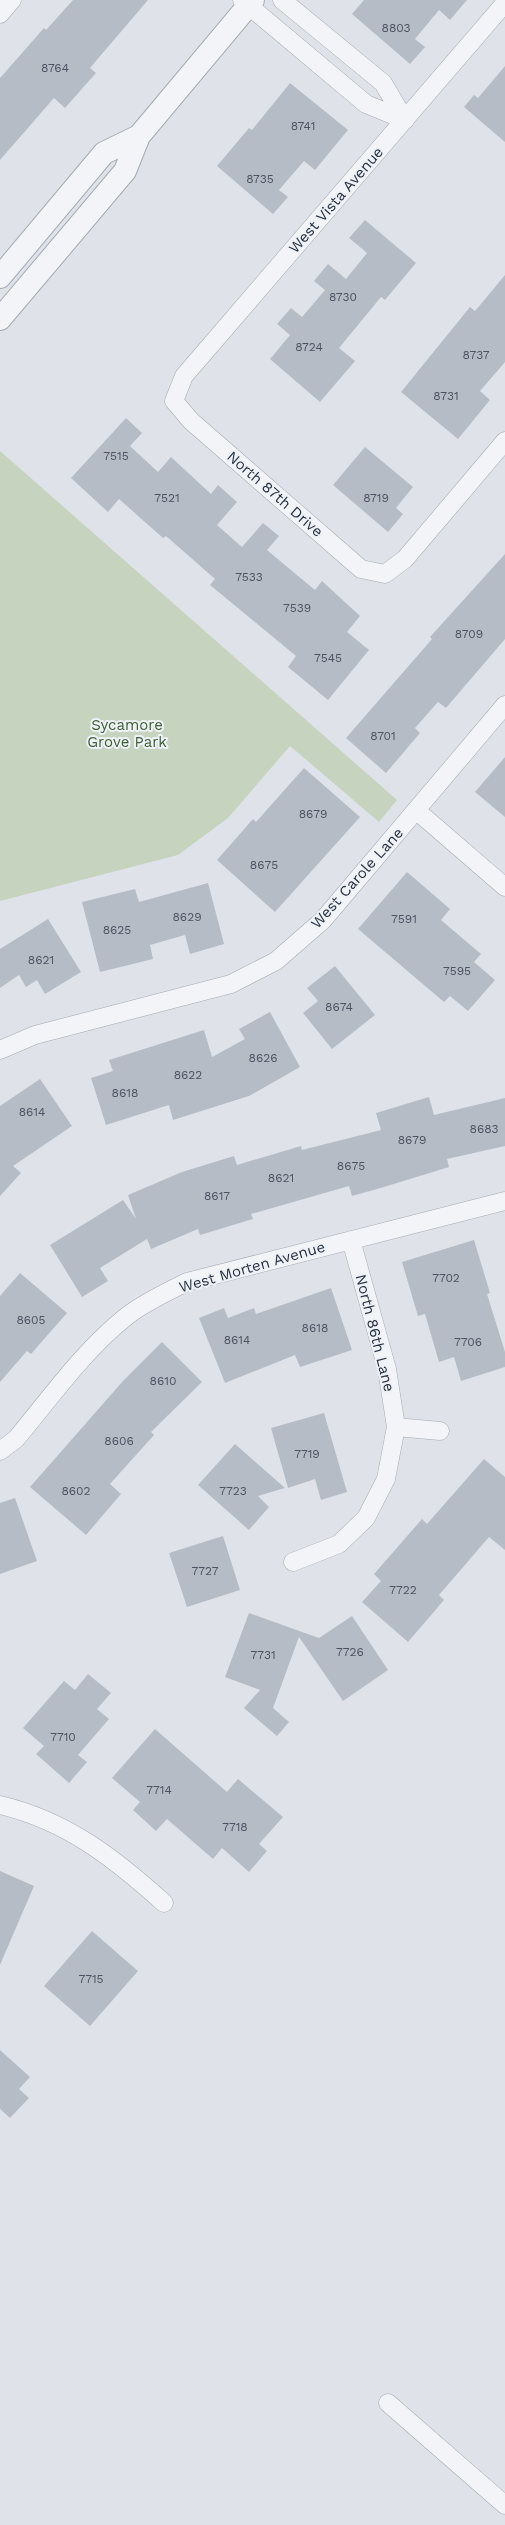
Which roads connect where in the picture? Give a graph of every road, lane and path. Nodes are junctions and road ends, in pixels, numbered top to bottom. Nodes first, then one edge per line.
1 (12, 0) edge
2 (282, 0) edge
3 (248, 2) edge
4 (505, 3) edge
5 (0, 14) edge
6 (405, 120) junction
7 (140, 136) junction
8 (0, 277) edge
9 (0, 319) edge
10 (174, 400) joint
11 (505, 441) edge
12 (505, 705) edge
13 (417, 812) junction
14 (505, 887) edge
15 (0, 1050) edge
16 (505, 1201) edge
17 (351, 1240) junction
18 (396, 1427) junction
19 (440, 1430) dead end
20 (0, 1451) edge
21 (292, 1562) dead end
22 (0, 1805) edge
23 (164, 1903) dead end
24 (388, 2403) dead end
25 (505, 2505) edge

1 - 5 street
2 - 6 street
3 - 6 street
3 - 7 street
4 - 6 street, West Vista Avenue
6 - 10 street, West Vista Avenue
7 - 8 street
7 - 9 street
10 - 11 street, North 87th Drive
12 - 13 street, West Carole Lane
13 - 14 street
13 - 15 street, West Carole Lane
16 - 17 street, West Morten Avenue
17 - 18 street, North 86th Lane
17 - 20 street, West Morten Avenue
18 - 19 street
18 - 21 street, North 86th Lane
22 - 23 street
24 - 25 street

